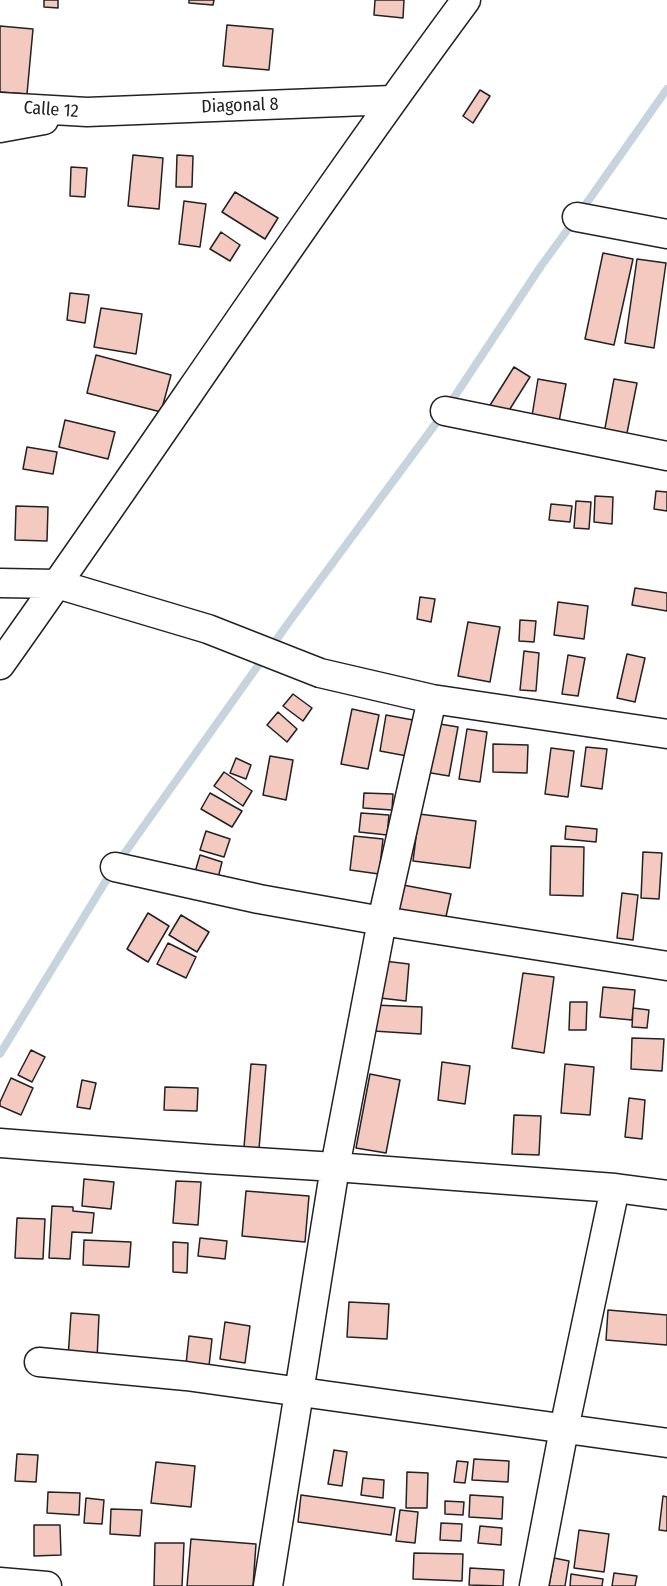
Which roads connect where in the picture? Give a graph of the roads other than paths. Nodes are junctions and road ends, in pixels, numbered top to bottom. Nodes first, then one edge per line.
1 (466, 0) edge
2 (392, 100) junction
3 (0, 107) edge
4 (87, 112) junction
5 (0, 128) edge
6 (577, 217) dead end
7 (667, 234) edge
8 (445, 411) dead end
9 (667, 456) edge
10 (0, 583) edge
11 (57, 584) junction
12 (0, 665) edge
13 (432, 699) junction
14 (667, 734) edge
15 (115, 867) dead end
16 (382, 921) junction
17 (667, 966) edge
18 (0, 1143) edge
19 (335, 1167) junction
20 (615, 1188) junction
21 (667, 1195) edge
22 (39, 1362) dead end
23 (299, 1392) junction
24 (564, 1429) junction
25 (667, 1443) edge
26 (0, 1582) edge
27 (47, 1586) edge
28 (268, 1586) edge
29 (534, 1586) edge

1 - 2 street
2 - 4 street, Diagonal 8
2 - 11 street
3 - 4 street, Calle 12
4 - 5 street, Calle 12
6 - 7 street
8 - 9 street
10 - 11 street
11 - 12 street
11 - 13 street
13 - 14 street
13 - 16 street
15 - 16 street
16 - 17 street
16 - 19 street
18 - 19 street
19 - 20 street
19 - 23 street
20 - 21 street
20 - 24 street
22 - 23 street
23 - 24 street
23 - 28 street
24 - 25 street
24 - 29 street
26 - 27 street

